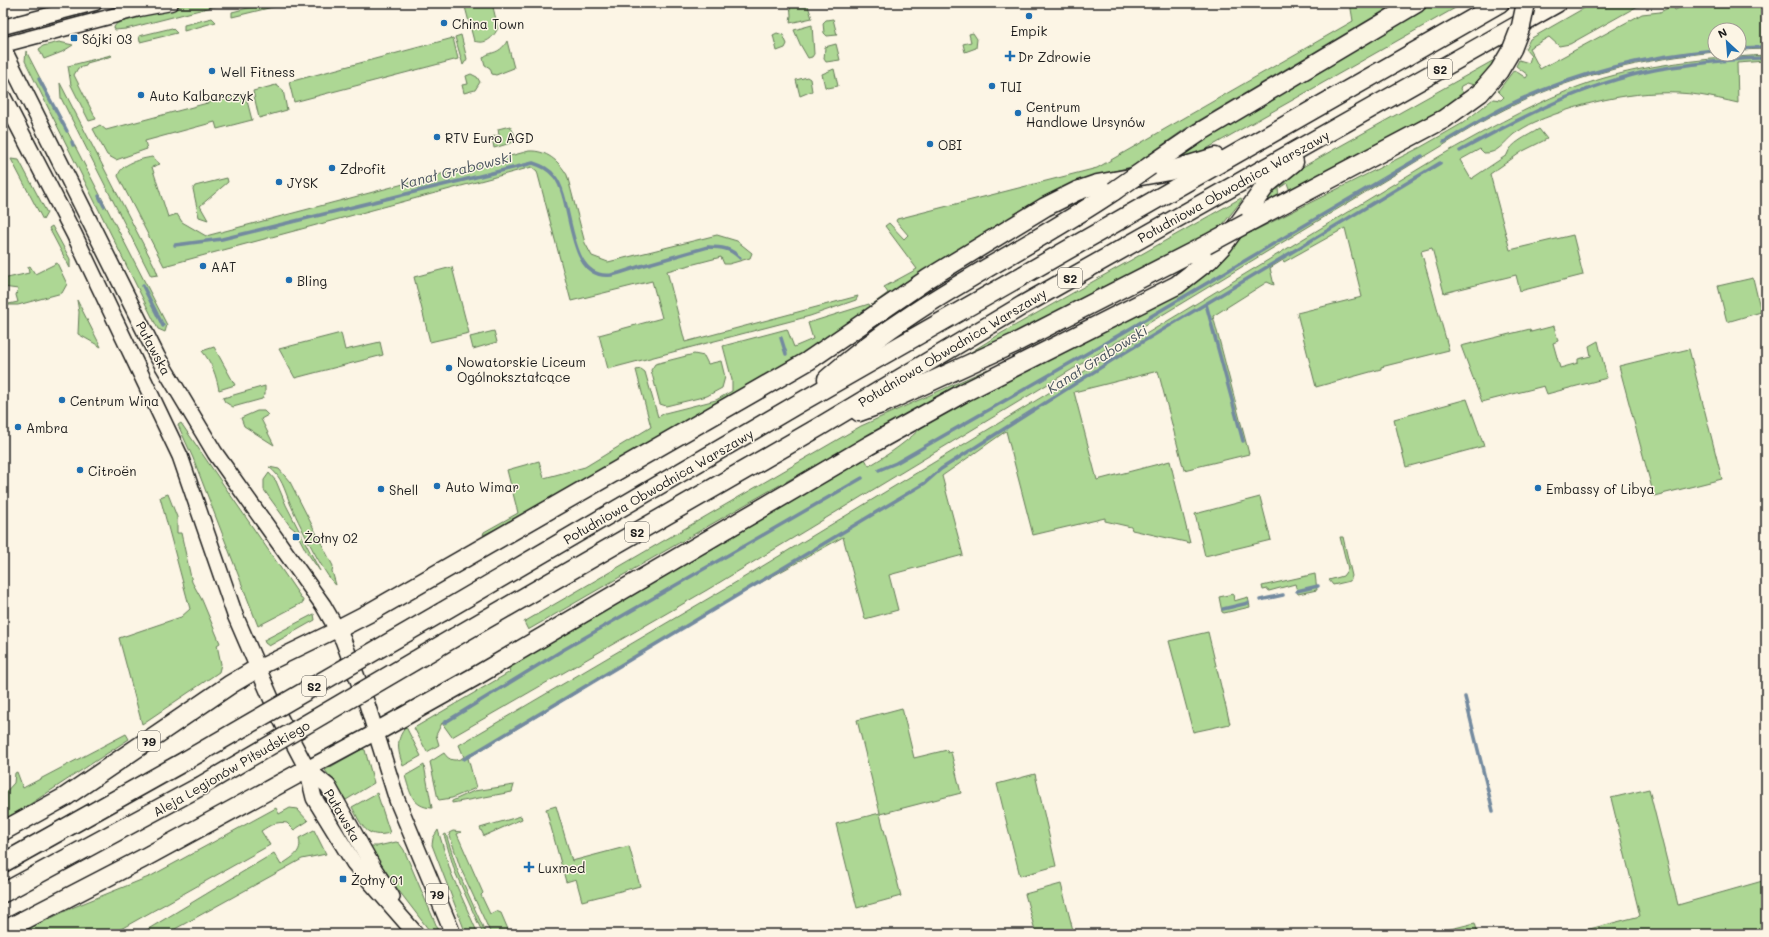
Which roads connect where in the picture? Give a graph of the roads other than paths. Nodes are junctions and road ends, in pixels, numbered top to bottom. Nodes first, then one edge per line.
1 (94, 3) edge
2 (171, 3) edge
3 (1417, 3) edge
4 (1500, 3) edge
5 (1526, 3) edge
6 (1557, 3) edge
7 (3, 27) edge
8 (3, 45) edge
9 (3, 48) edge
10 (3, 97) edge
11 (1324, 136) junction
12 (1251, 144) junction
13 (801, 402) junction
14 (819, 427) junction
15 (338, 629) junction
16 (455, 637) joint
17 (258, 668) junction
18 (376, 732) junction
19 (307, 769) junction
20 (3, 831) edge
21 (3, 863) edge
22 (3, 893) edge
23 (3, 931) edge
24 (416, 934) edge
25 (453, 934) edge

1 - 7 main road
2 - 8 main road
3 - 13 highway, bridge
4 - 12 highway, Południowa Obwodnica Warszawy / S2
5 - 14 highway, bridge
6 - 11 highway, Południowa Obwodnica Warszawy / S2
9 - 15 main road, Puławska
10 - 17 main road, Puławska
11 - 14 highway, Południowa Obwodnica Warszawy / S2
11 - 18 highway
12 - 13 highway, Południowa Obwodnica Warszawy / S2
12 - 15 highway
13 - 21 highway, Południowa Obwodnica Warszawy / S2, bridge
14 - 16 highway, Południowa Obwodnica Warszawy / S2
15 - 17 main road, 79
15 - 18 main road, 79
16 - 22 highway, Aleja Legionów Piłsudskiego / S2, bridge
17 - 19 main road, Puławska
17 - 20 highway, 79
18 - 19 main road
18 - 25 main road, 79
19 - 23 highway
19 - 24 main road, Puławska

